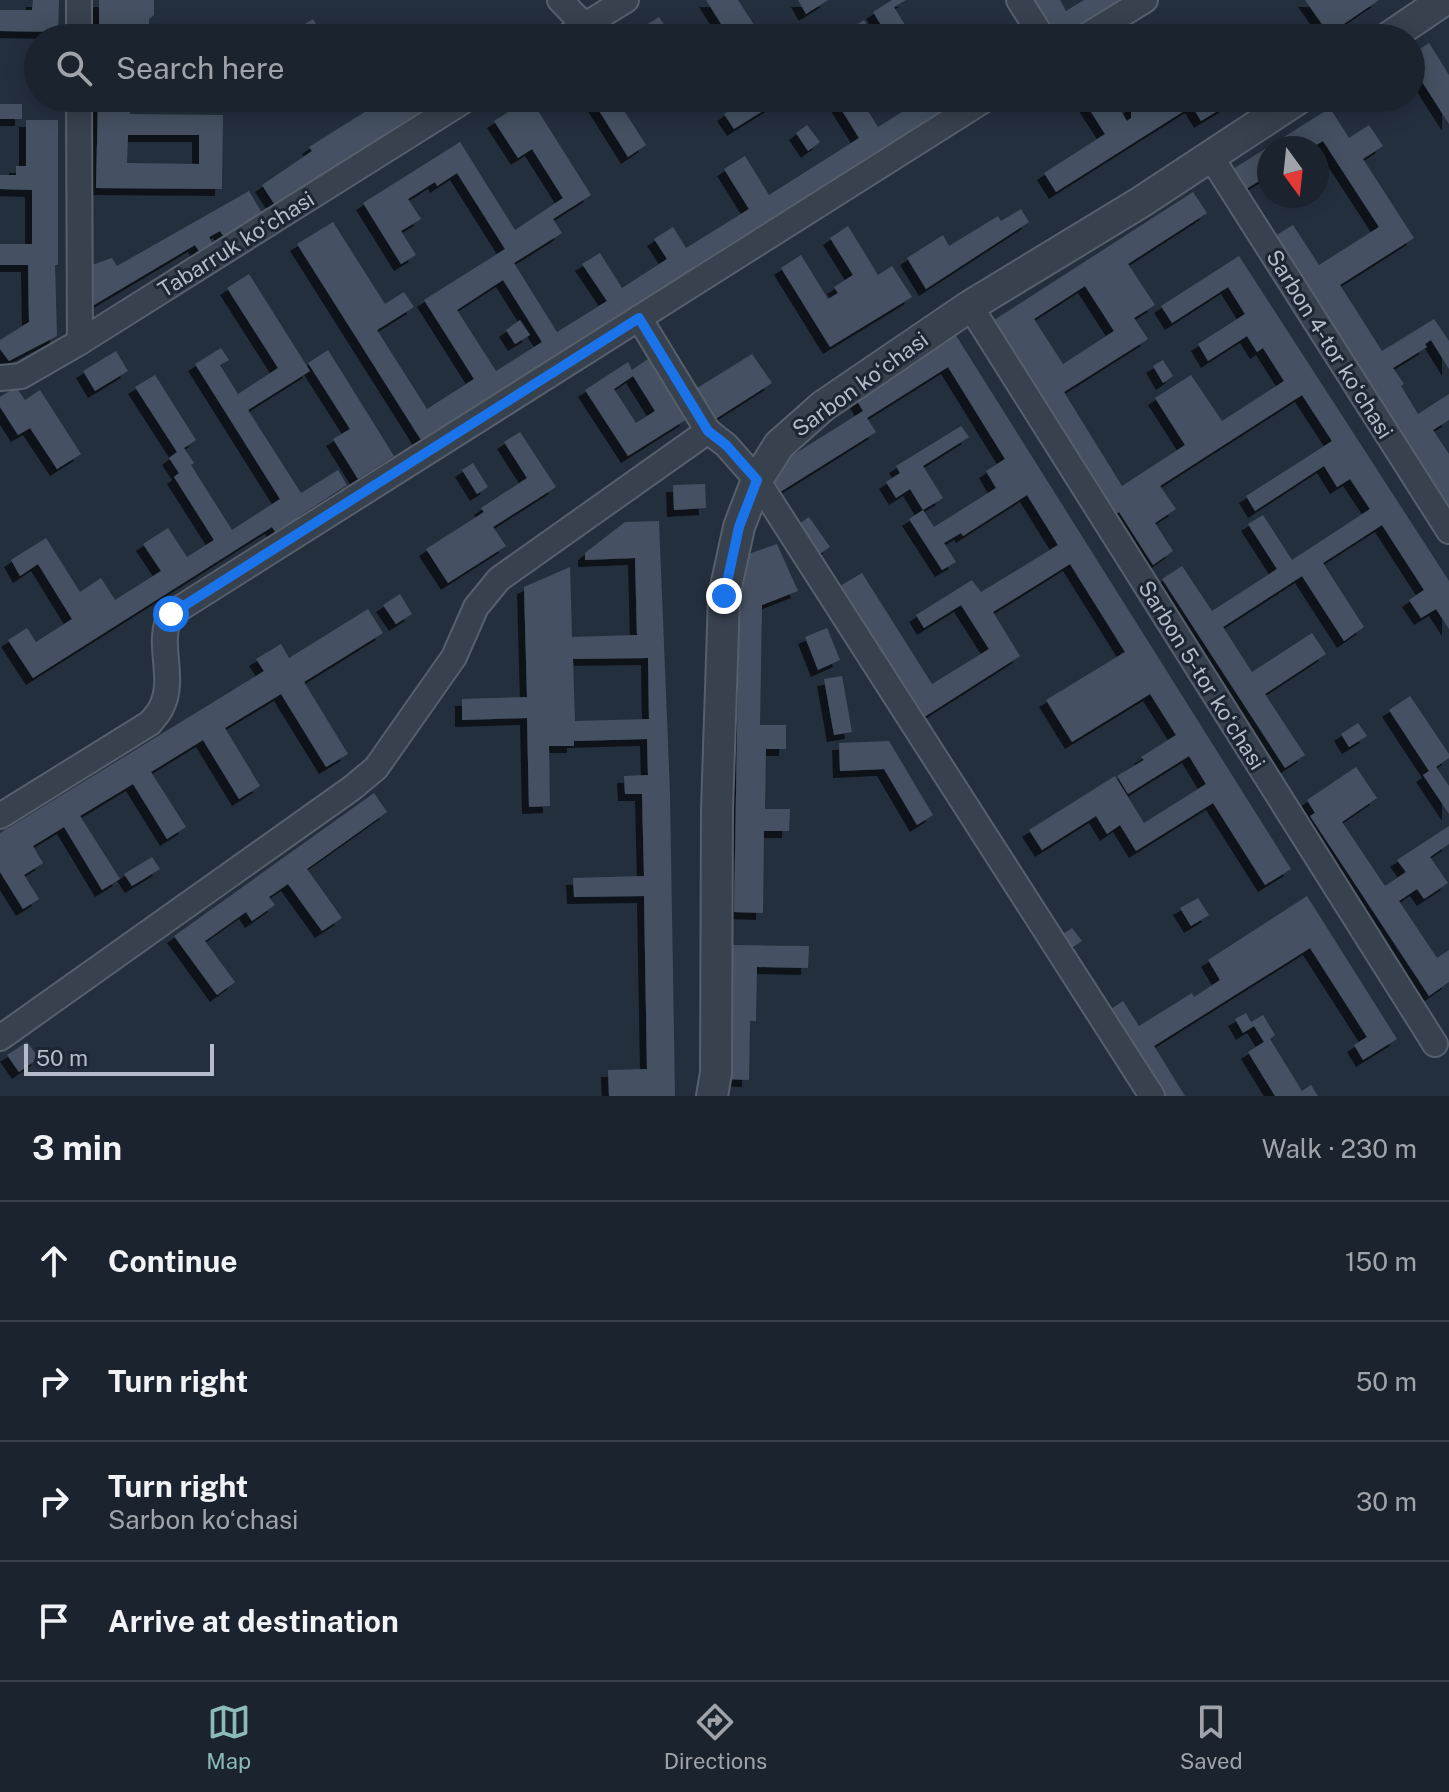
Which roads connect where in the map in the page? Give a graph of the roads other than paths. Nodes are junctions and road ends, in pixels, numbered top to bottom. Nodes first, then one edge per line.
1 (79, 0) edge
2 (560, 0) edge
3 (626, 0) edge
4 (1019, 0) edge
5 (1145, 0) edge
6 (1443, 9) edge
7 (79, 24) edge
8 (570, 24) edge
9 (587, 24) edge
10 (1034, 24) edge
11 (1106, 24) edge
12 (1415, 24) edge
13 (79, 112) edge
14 (446, 112) edge
15 (965, 112) edge
16 (1278, 112) edge
17 (1211, 157) junction
18 (970, 306) junction
19 (639, 318) junction
20 (80, 342) junction
21 (0, 378) edge
22 (708, 431) junction
23 (757, 480) junction
24 (1449, 531) edge
25 (0, 816) edge
26 (0, 1038) edge
27 (1435, 1044) dead end
28 (712, 1096) edge
29 (1152, 1096) edge

1 - 7 street
2 - 8 street
3 - 9 street
4 - 10 street
5 - 11 street
6 - 12 street
13 - 20 street
14 - 20 street, Tabarruk koʻchasi
15 - 19 street
16 - 17 street, Sarbon koʻchasi
17 - 18 street, Sarbon koʻchasi
17 - 24 street, Sarbon 4-tor koʻchasi
18 - 23 street, Sarbon koʻchasi
18 - 27 street, Sarbon 5-tor koʻchasi
19 - 22 street
19 - 25 street
20 - 21 street, Tabarruk koʻchasi
22 - 23 street
22 - 26 street
23 - 28 street, Sarbon koʻchasi
23 - 29 street

